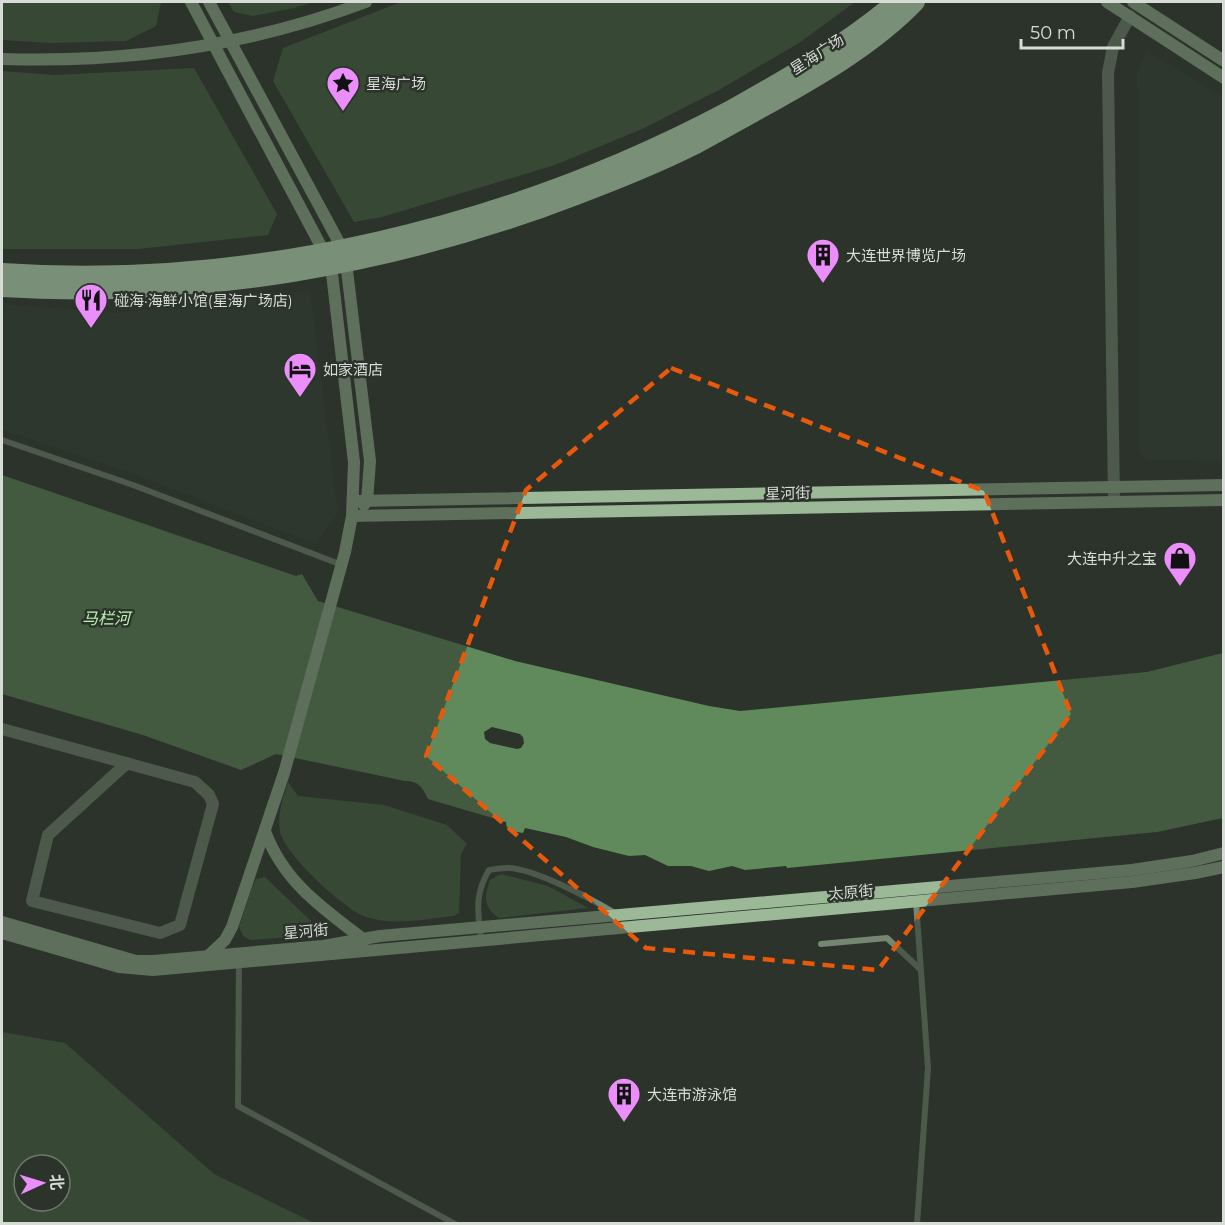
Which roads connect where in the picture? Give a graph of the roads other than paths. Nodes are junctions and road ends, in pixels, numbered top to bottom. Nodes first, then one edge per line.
1 (191, 2) edge
2 (209, 2) edge
3 (366, 2) edge
4 (895, 2) edge
5 (916, 2) edge
6 (1107, 2) edge
7 (1133, 2) edge
8 (1130, 16) junction
9 (230, 41) junction
10 (214, 44) junction
11 (2, 59) edge
12 (1224, 61) edge
13 (1224, 78) edge
14 (336, 256) junction
15 (2, 273) edge
16 (2, 288) edge
17 (2, 440) edge
18 (1224, 485) edge
19 (1114, 487) junction
20 (1224, 500) edge
21 (354, 501) junction
22 (367, 501) junction
23 (1114, 502) junction
24 (352, 516) junction
25 (342, 565) junction
26 (2, 729) edge
27 (127, 763) junction
28 (265, 831) junction
29 (1224, 853) edge
30 (1224, 867) edge
31 (915, 895) junction
32 (618, 915) junction
33 (2, 922) edge
34 (479, 927) junction
35 (2, 933) edge
36 (480, 940) junction
37 (363, 944) junction
38 (821, 944) dead end
39 (208, 956) junction
40 (239, 957) junction
41 (921, 969) junction
42 (455, 1224) edge
43 (917, 1224) edge

1 - 10 street
2 - 9 street
3 - 9 street
4 - 14 highway, 星海广场
5 - 14 highway, 星海广场
6 - 8 street
7 - 12 street
8 - 13 street
8 - 19 street
9 - 10 street
9 - 14 street
10 - 11 street
10 - 14 street
14 - 15 highway, 星海广场
14 - 16 highway, 星海广场
14 - 21 street
14 - 22 street
17 - 25 lane
18 - 19 street, 星河街
19 - 22 street, 星河街
19 - 23 street
20 - 23 street, 星河街
21 - 22 street, 星河街
21 - 24 street
22 - 24 street
23 - 24 street, 星河街
24 - 25 street
25 - 28 street
26 - 27 street
27 - 27 street
28 - 37 street
28 - 39 street
29 - 31 street, 太原街
30 - 31 street, 太原街
31 - 32 street, 太原街
31 - 36 street, 太原街
31 - 41 lane
32 - 34 street, 星河街
32 - 34 lane
33 - 39 street, 星河街
34 - 36 lane
34 - 37 street, 星河街
35 - 40 street, 星河街
36 - 37 street, 星河街
37 - 40 street, 星河街
38 - 41 lane
39 - 40 street, 星河街
40 - 42 lane
41 - 43 lane

